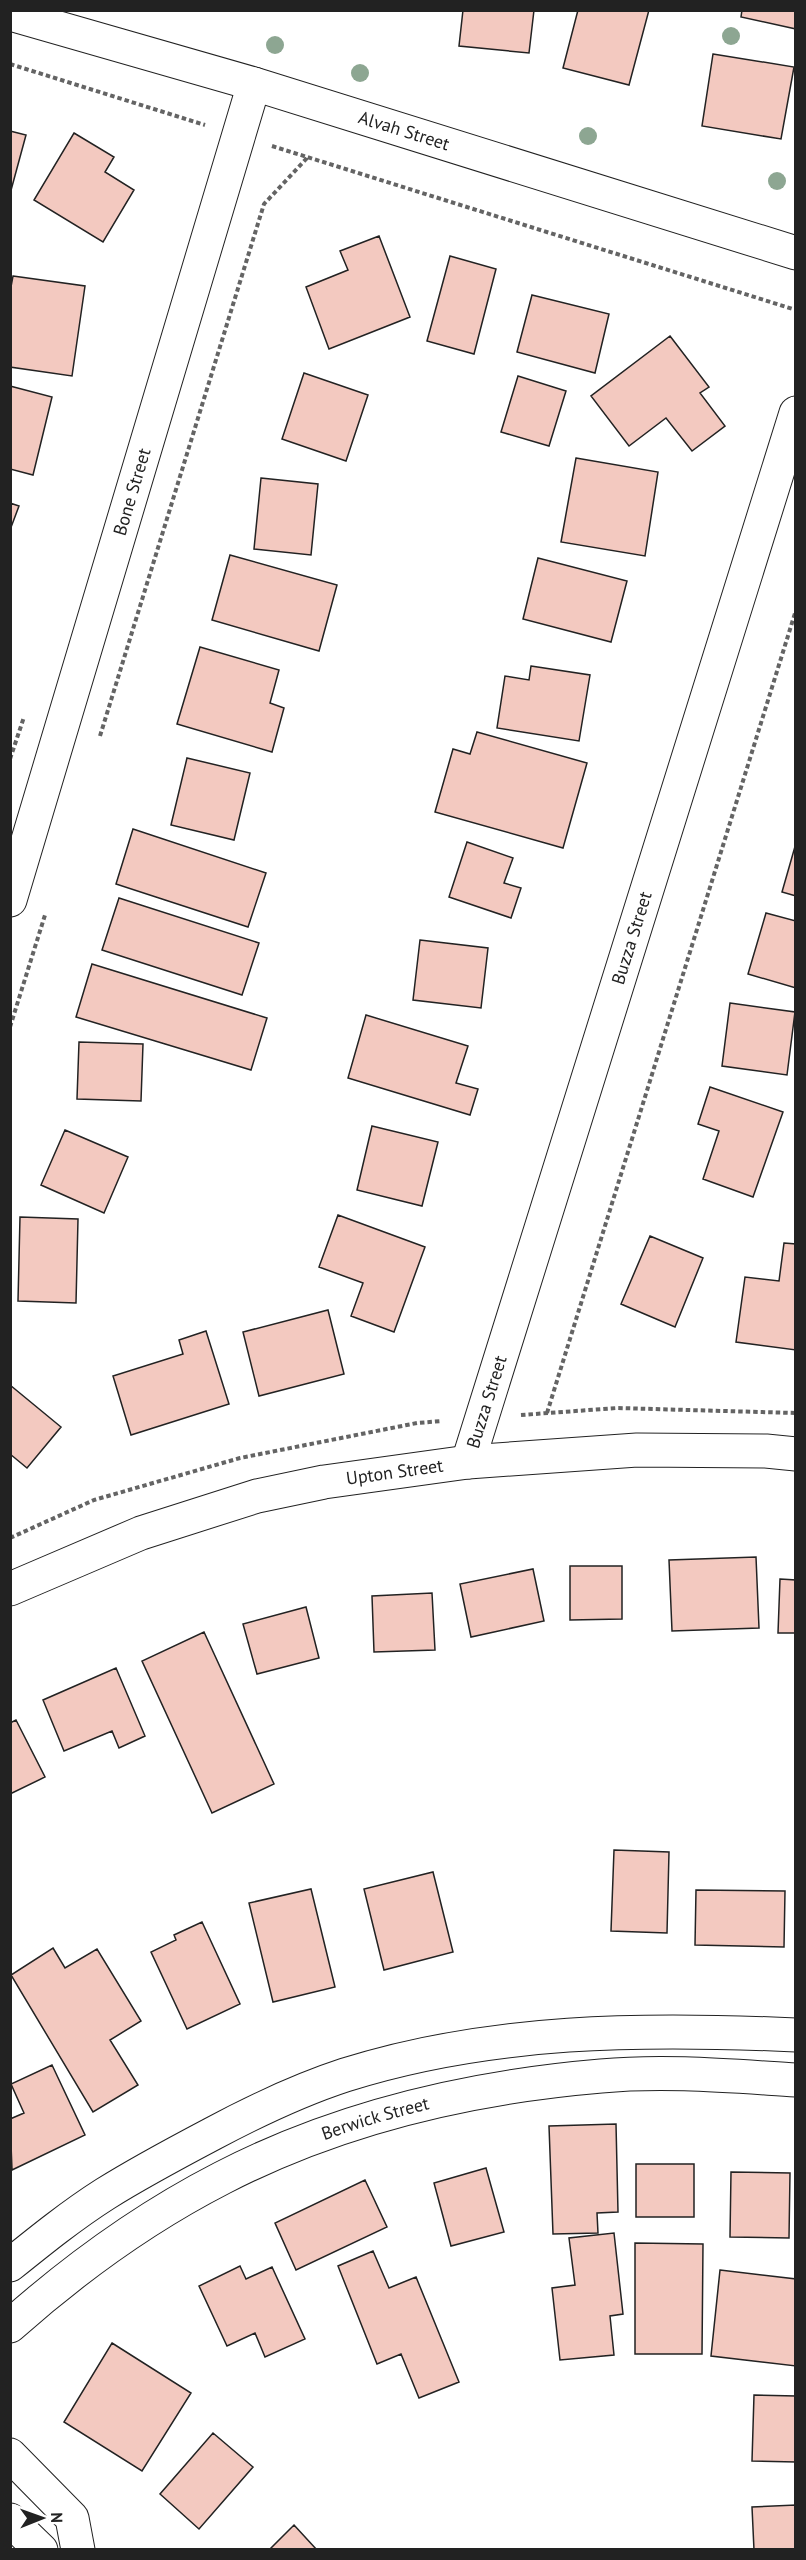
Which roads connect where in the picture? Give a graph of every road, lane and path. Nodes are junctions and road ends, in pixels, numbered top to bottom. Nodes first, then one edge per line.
1 (10, 14) edge
2 (10, 64) edge
3 (254, 84) junction
4 (239, 136) junction
5 (308, 158) junction
6 (795, 252) edge
7 (795, 310) edge
8 (795, 412) edge
9 (795, 610) edge
10 (99, 741) dead end
11 (10, 900) edge
12 (46, 913) dead end
13 (10, 1027) edge
14 (547, 1413) dead end
15 (795, 1454) edge
16 (468, 1462) junction
17 (10, 1589) edge
18 (795, 2035) edge
19 (795, 2080) edge
20 (10, 2265) edge
21 (10, 2326) edge
22 (10, 2455) edge
23 (10, 2520) edge
24 (41, 2550) edge
25 (78, 2550) edge

1 - 3 street, Alvah Street
2 - 4 path
3 - 4 street, Bone Street
3 - 6 street, Alvah Street
4 - 5 path
4 - 11 street, Bone Street
5 - 7 path
5 - 10 path
8 - 16 street, Buzza Street
9 - 14 path
12 - 13 path
15 - 16 street, Upton Street
16 - 17 street, Upton Street
18 - 20 street
19 - 21 street, Berwick Street
22 - 25 street
23 - 24 street

